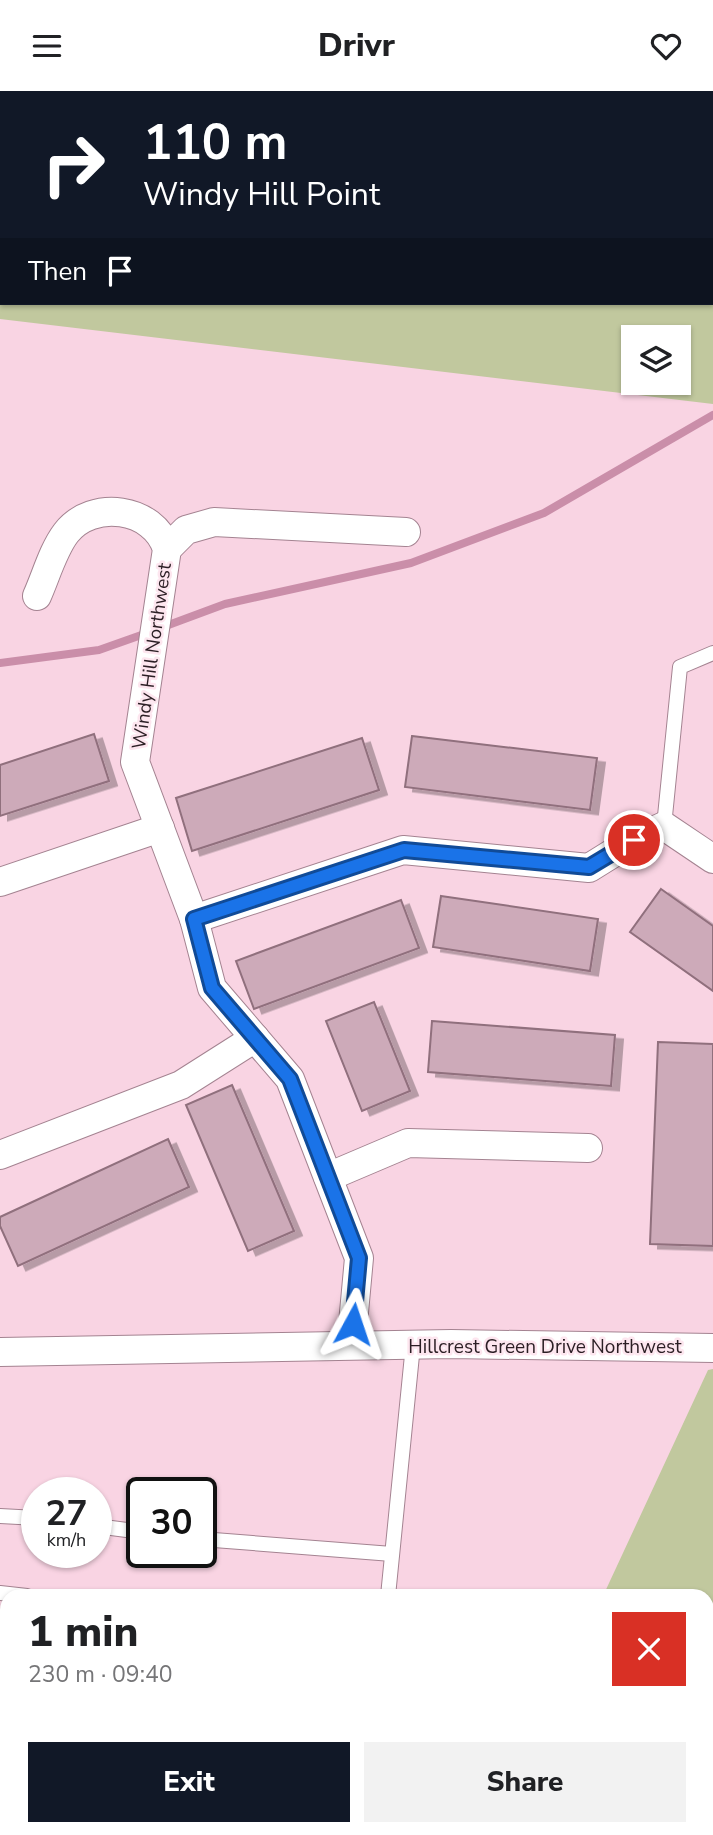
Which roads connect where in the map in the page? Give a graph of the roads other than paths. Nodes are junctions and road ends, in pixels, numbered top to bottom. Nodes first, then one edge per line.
1 (406, 532) dead end
2 (167, 549) junction
3 (37, 596) dead end
4 (713, 653) edge
5 (664, 826) junction
6 (160, 828) junction
7 (713, 859) edge
8 (0, 882) edge
9 (194, 919) junction
10 (255, 1038) junction
11 (588, 1148) dead end
12 (0, 1155) edge
13 (328, 1177) junction
14 (351, 1345) junction
15 (413, 1345) junction
16 (713, 1348) edge
17 (0, 1352) edge
18 (0, 1516) edge
19 (21, 1517) edge
20 (217, 1540) edge
21 (392, 1554) junction
22 (389, 1589) edge

1 - 2 street
2 - 3 street
2 - 6 street, Windy Hill Northwest
4 - 5 lane
5 - 7 street
5 - 9 street
6 - 8 street
6 - 9 street, Windy Hill Northwest
9 - 10 street, Windy Hill Northwest
10 - 12 street
10 - 13 street, Windy Hill Northwest
11 - 13 street
13 - 14 street, Windy Hill Northwest
14 - 15 street, Hillcrest Green Drive Northwest
14 - 17 street, Hillcrest Green Drive Northwest
15 - 16 street, Hillcrest Green Drive Northwest
15 - 21 lane
18 - 19 lane
20 - 21 lane
21 - 22 lane

